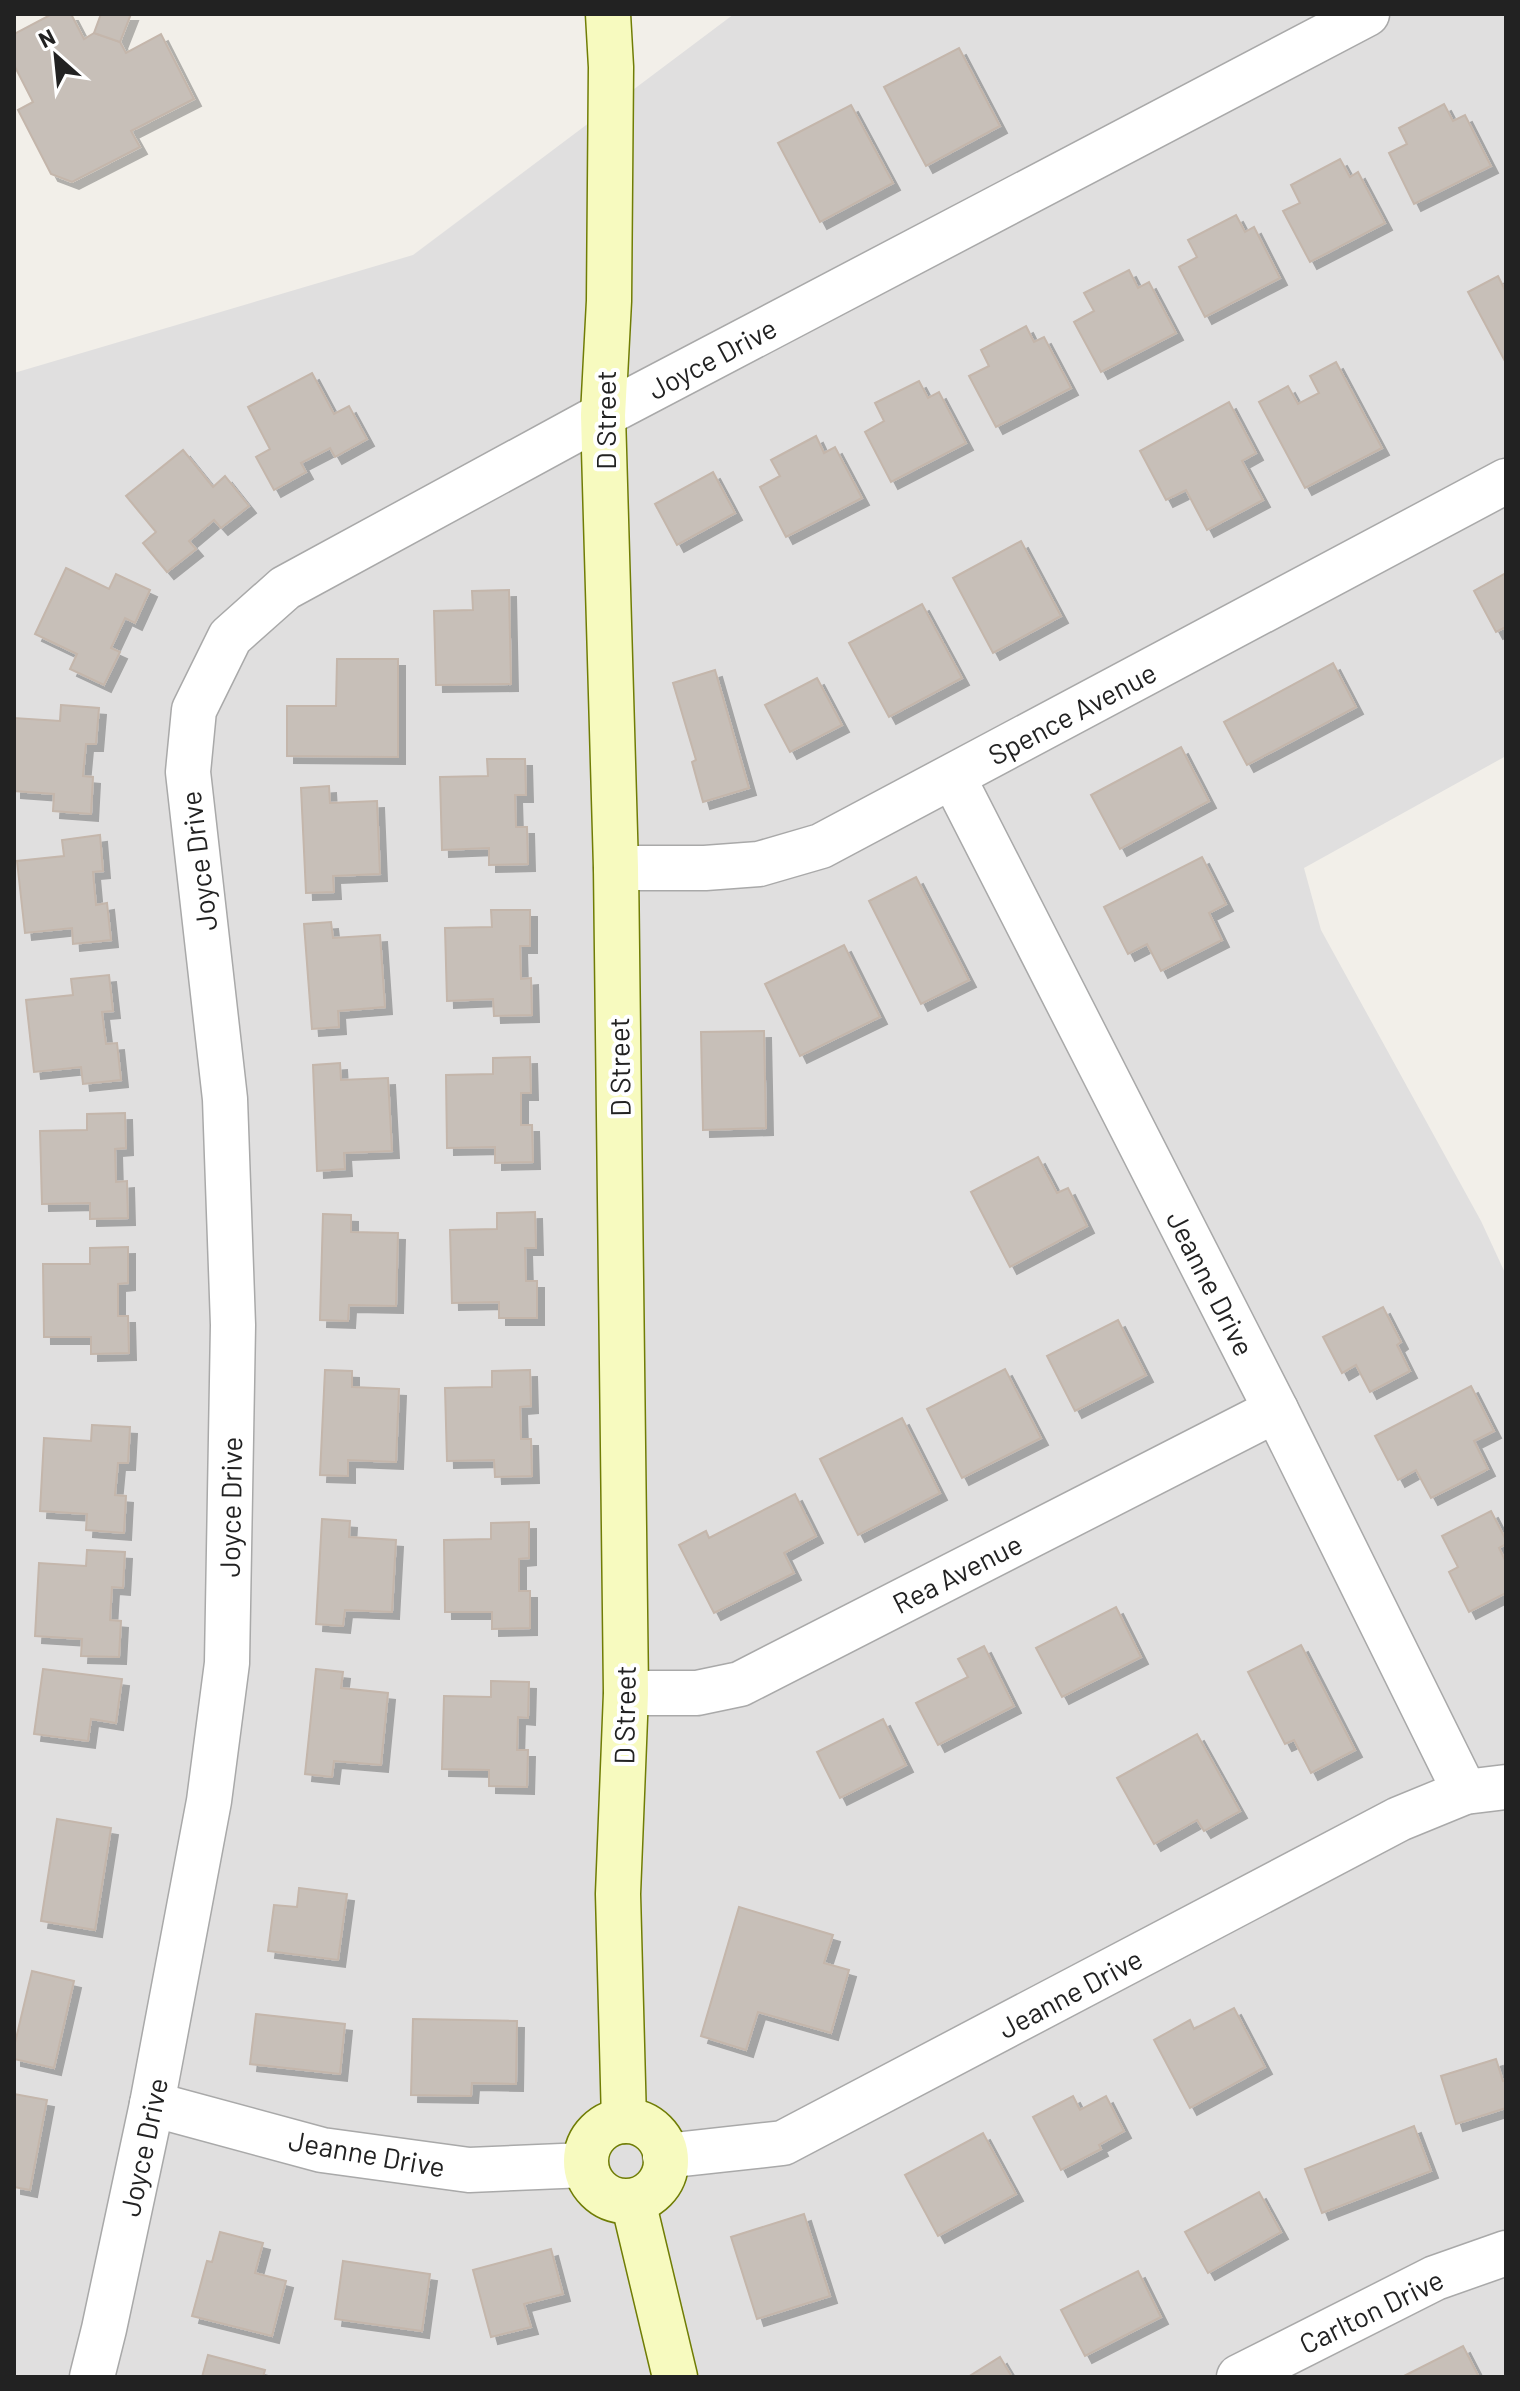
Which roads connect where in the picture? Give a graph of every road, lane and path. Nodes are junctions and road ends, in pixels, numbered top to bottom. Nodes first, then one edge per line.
1 (608, 14) edge
2 (1367, 14) edge
3 (603, 415) junction
4 (1506, 481) edge
5 (953, 777) junction
6 (616, 868) junction
7 (1276, 1410) junction
8 (626, 1693) junction
9 (1485, 1790) edge
10 (152, 2104) junction
11 (624, 2121) junction
12 (665, 2156) junction
13 (586, 2165) junction
14 (633, 2201) junction
15 (1506, 2253) edge
16 (92, 2377) edge
17 (675, 2377) edge
18 (1239, 2377) edge

1 - 3 street, D Street
2 - 3 street, Joyce Drive
3 - 6 street, D Street
3 - 10 street, Joyce Drive
4 - 5 street, Spence Avenue
5 - 6 street, Spence Avenue
5 - 7 street, Jeanne Drive
6 - 8 street, D Street
7 - 8 street, Rea Avenue
7 - 9 street, Jeanne Drive
8 - 11 street, D Street
9 - 12 street, Jeanne Drive
10 - 13 street, Jeanne Drive
10 - 16 street, Joyce Drive
11 - 12 street
11 - 13 street
12 - 14 street
13 - 14 street
14 - 17 street
15 - 18 street, Carlton Drive

